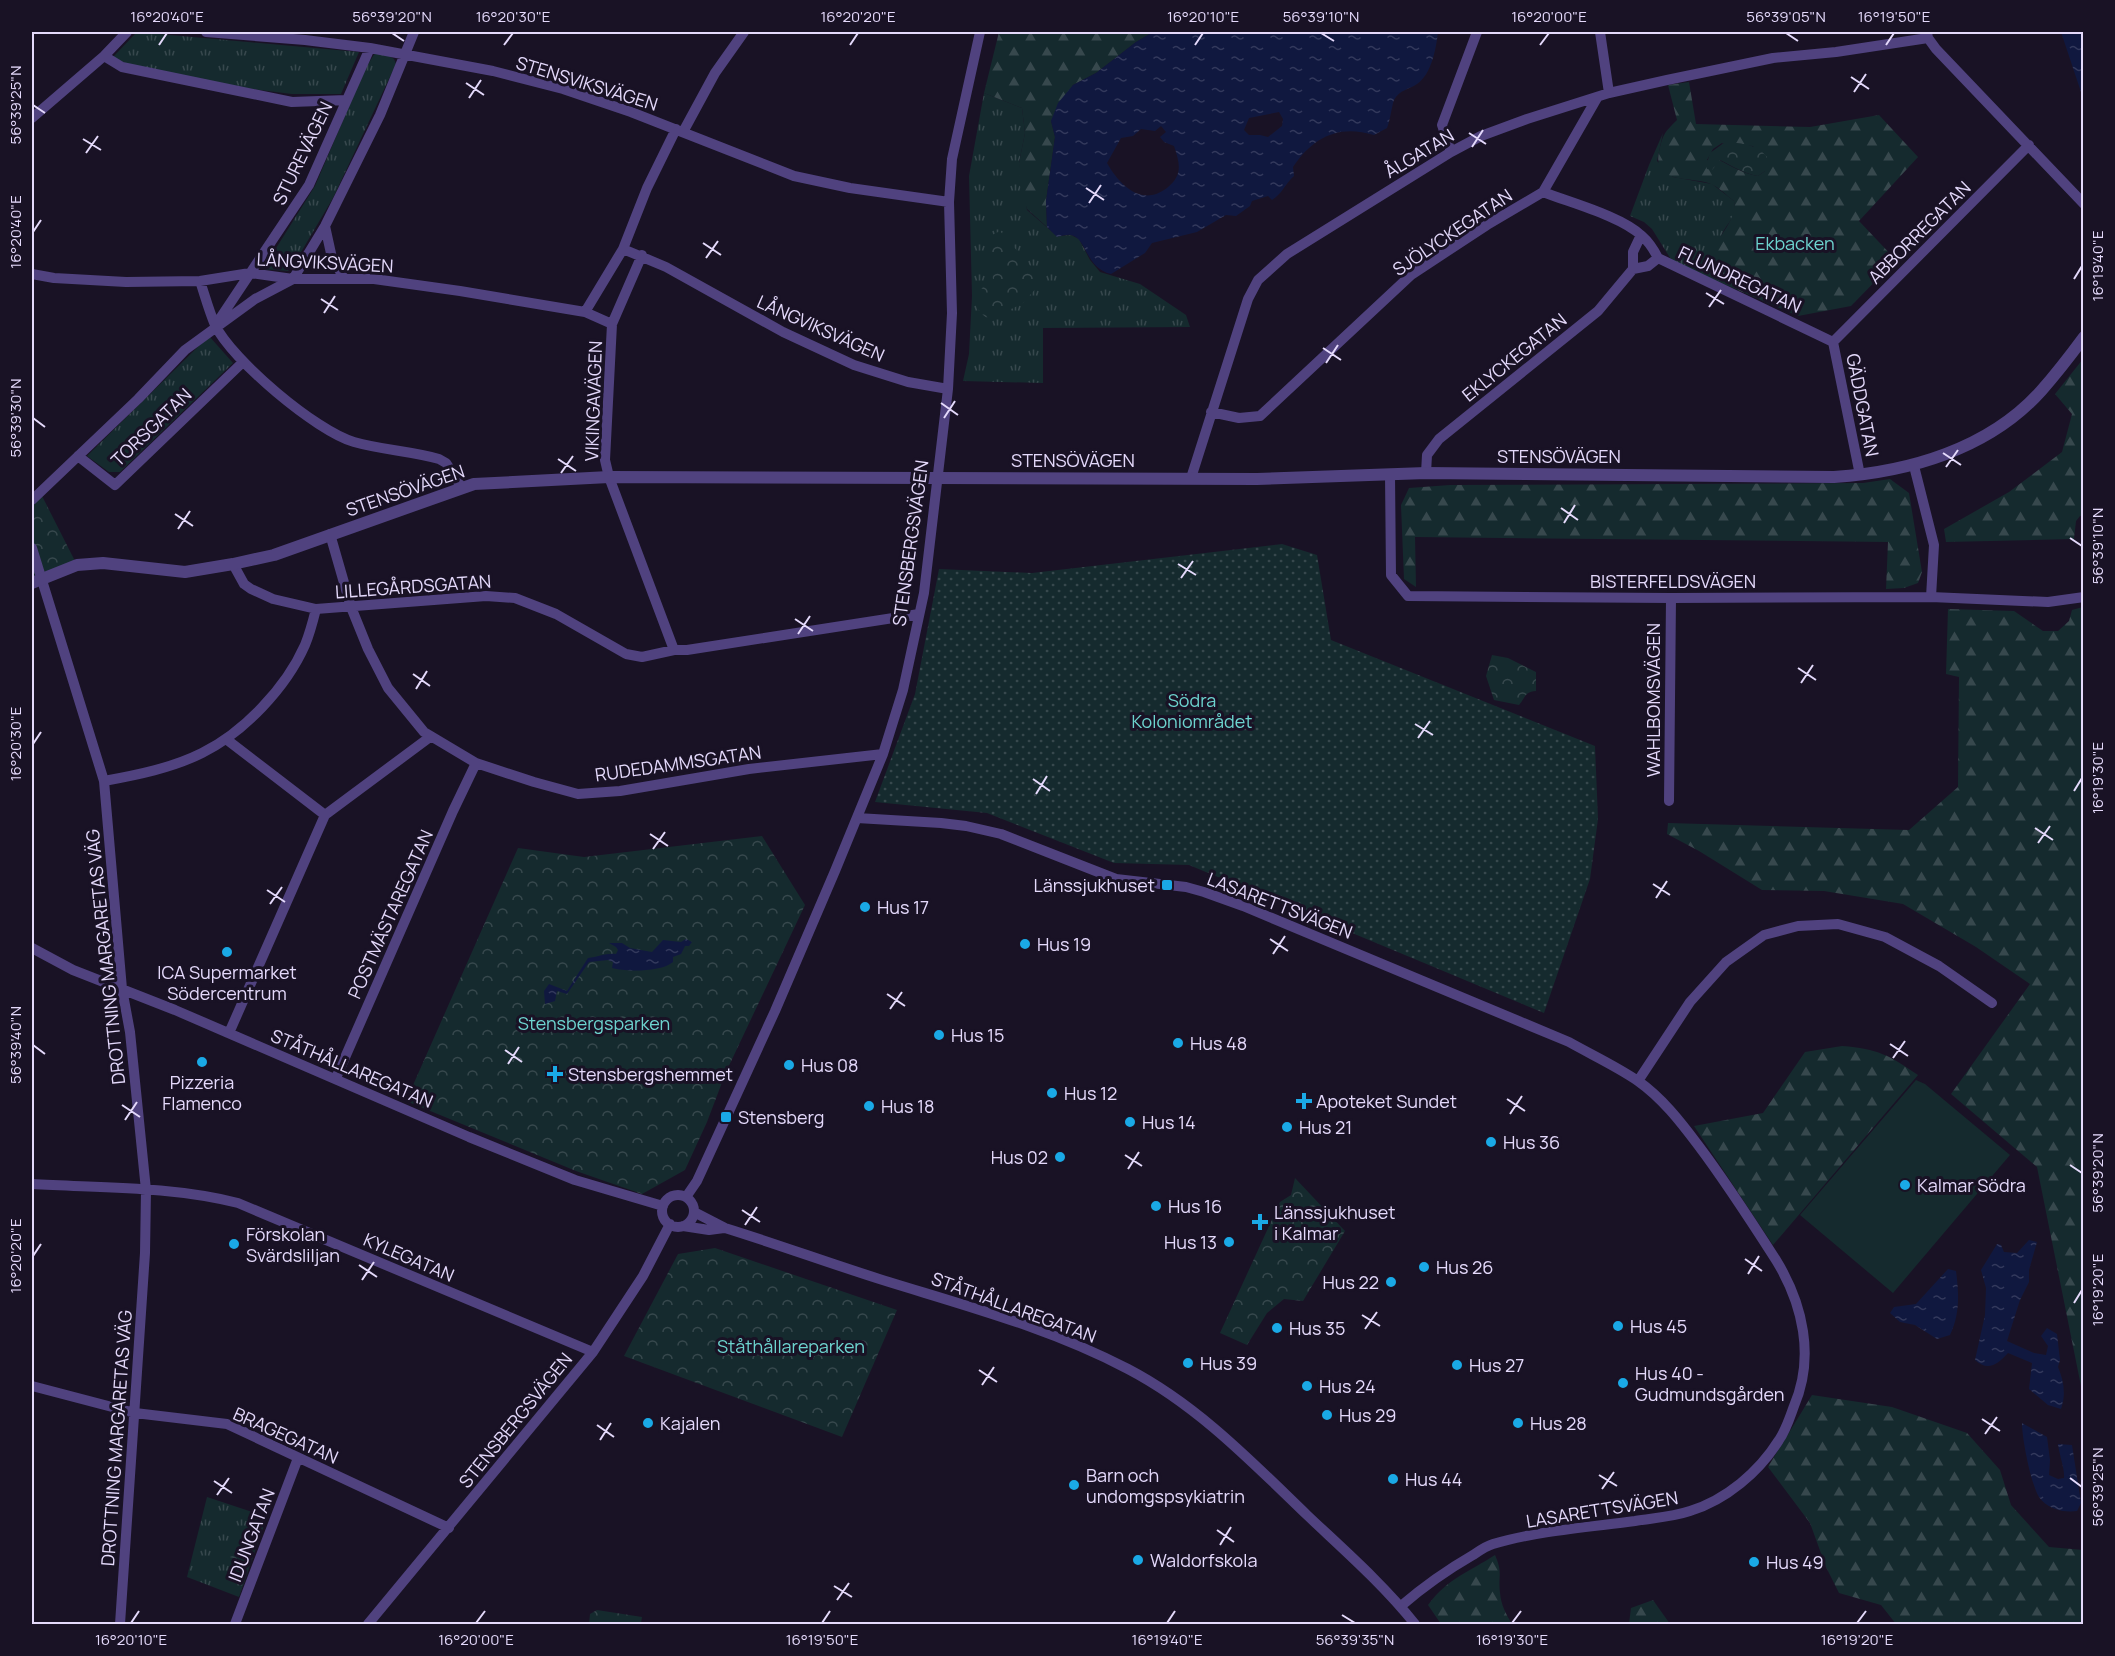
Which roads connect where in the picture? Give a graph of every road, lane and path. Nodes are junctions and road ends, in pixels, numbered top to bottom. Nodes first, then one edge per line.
1 (126, 32) edge
2 (206, 32) edge
3 (414, 32) edge
4 (744, 32) edge
5 (980, 32) edge
6 (1477, 32) edge
7 (1600, 32) edge
8 (1927, 35) edge
9 (370, 48) junction
10 (403, 54) junction
11 (104, 56) junction
12 (1608, 93) junction
13 (1597, 98) junction
14 (346, 100) junction
15 (32, 118) edge
16 (680, 131) junction
17 (2029, 145) junction
18 (1452, 152) junction
19 (1543, 192) junction
20 (949, 202) junction
21 (2084, 204) edge
22 (324, 226) junction
23 (1641, 235) junction
24 (623, 249) junction
25 (642, 255) junction
26 (1658, 258) junction
27 (1633, 269) junction
28 (250, 273) junction
29 (32, 274) edge
30 (344, 278) junction
31 (293, 279) junction
32 (200, 281) junction
33 (585, 312) junction
34 (612, 324) junction
35 (216, 326) junction
36 (2084, 337) edge
37 (1833, 342) junction
38 (243, 362) junction
39 (948, 389) junction
40 (1211, 412) junction
41 (78, 456) junction
42 (1914, 466) junction
43 (1426, 473) junction
44 (1390, 475) junction
45 (1860, 475) junction
46 (609, 477) junction
47 (937, 477) junction
48 (1191, 478) junction
49 (462, 488) junction
50 (32, 500) edge
51 (330, 534) junction
52 (32, 548) edge
53 (233, 564) junction
54 (36, 581) edge
55 (1931, 597) junction
56 (2084, 597) edge
57 (1671, 598) junction
58 (351, 607) junction
59 (316, 609) junction
60 (919, 614) junction
61 (674, 650) junction
62 (430, 737) junction
63 (226, 739) junction
64 (883, 754) junction
65 (477, 763) junction
66 (104, 781) junction
67 (1669, 801) dead end
68 (325, 815) junction
69 (857, 818) junction
70 (32, 948) edge
71 (122, 989) junction
72 (1992, 1003) dead end
73 (229, 1033) junction
74 (336, 1078) junction
75 (1638, 1081) junction
76 (32, 1184) edge
77 (146, 1190) junction
78 (686, 1197) junction
79 (663, 1206) junction
80 (694, 1212) junction
81 (670, 1224) junction
82 (683, 1226) junction
83 (725, 1228) junction
84 (592, 1352) junction
85 (32, 1386) edge
86 (135, 1413) junction
87 (298, 1458) junction
88 (449, 1528) junction
89 (1401, 1606) junction
90 (120, 1624) edge
91 (235, 1624) edge
92 (369, 1624) edge
93 (1415, 1624) edge

1 - 11 street
2 - 9 street, STENSVIKSVÄGEN
3 - 10 street
4 - 16 street
5 - 20 street, STENSBERGSVÄGEN
6 - 18 street
7 - 12 street
8 - 12 street, ÅLGATAN
8 - 17 street
9 - 10 street, STENSVIKSVÄGEN
9 - 14 street, STUREVÄGEN
10 - 16 street, STENSVIKSVÄGEN
10 - 22 street
11 - 14 street
11 - 15 street
12 - 13 street, ÅLGATAN
13 - 18 street, ÅLGATAN
13 - 19 street, SJÖLYCKEGATAN
14 - 28 street, STUREVÄGEN
16 - 20 street, STENSVIKSVÄGEN
16 - 24 street
17 - 21 street
17 - 37 street, ABBORREGATAN
18 - 40 street, ÅLGATAN
19 - 23 street, FLUNDREGATAN
19 - 40 street, SJÖLYCKEGATAN
20 - 39 street, STENSBERGSVÄGEN
22 - 30 street
22 - 31 street
23 - 26 street, FLUNDREGATAN
23 - 27 street, EKLYCKEGATAN
24 - 25 street, LÅNGVIKSVÄGEN
24 - 33 street
25 - 34 street, VIKINGAVÄGEN
25 - 39 street, LÅNGVIKSVÄGEN
26 - 27 street, EKLYCKEGATAN
26 - 37 street, FLUNDREGATAN
27 - 43 street, EKLYCKEGATAN
28 - 31 street, LÅNGVIKSVÄGEN
28 - 32 street, LÅNGVIKSVÄGEN
28 - 35 street, STUREVÄGEN
29 - 32 street, LÅNGVIKSVÄGEN
30 - 31 street, LÅNGVIKSVÄGEN
30 - 33 street, LÅNGVIKSVÄGEN
31 - 35 street, STUREVÄGEN
32 - 35 street
33 - 34 street, LÅNGVIKSVÄGEN
34 - 46 street, VIKINGAVÄGEN
35 - 38 street
35 - 41 street, STUREVÄGEN
36 - 42 street, STENSÖVÄGEN
37 - 45 street, GÄDDGATAN
38 - 41 street, TORSGATAN
38 - 49 street
39 - 47 street, STENSBERGSVÄGEN
40 - 48 street, ÅLGATAN
41 - 50 street, STUREVÄGEN
42 - 45 street, STENSÖVÄGEN
42 - 55 street
43 - 44 street, STENSÖVÄGEN
43 - 45 street, STENSÖVÄGEN
44 - 48 street, STENSÖVÄGEN
44 - 57 street, BISTERFELDSVÄGEN
46 - 47 street, STENSÖVÄGEN
46 - 49 street, STENSÖVÄGEN
46 - 61 street, VIKINGAVÄGEN
47 - 48 street, STENSÖVÄGEN
47 - 60 street, STENSBERGSVÄGEN
49 - 51 street, STENSÖVÄGEN
51 - 53 street, STENSÖVÄGEN
51 - 58 street, RUDEDAMMSGATAN
52 - 54 street, DROTTNING MARGARETAS VÄG
53 - 54 street, STENSÖVÄGEN
53 - 59 street, LILLEGÅRDSGATAN
54 - 66 street, DROTTNING MARGARETAS VÄG
55 - 56 street, BISTERFELDSVÄGEN
55 - 57 street, BISTERFELDSVÄGEN
57 - 67 street, WAHLBOMSVÄGEN
58 - 59 street, LILLEGÅRDSGATAN
58 - 61 street, LILLEGÅRDSGATAN
58 - 62 street, RUDEDAMMSGATAN
59 - 63 street
60 - 61 street, LILLEGÅRDSGATAN
60 - 64 street, STENSBERGSVÄGEN
62 - 65 street, RUDEDAMMSGATAN
62 - 68 street
63 - 66 street
63 - 68 street
64 - 65 street, RUDEDAMMSGATAN
64 - 69 street, STENSBERGSVÄGEN
65 - 74 street, POSTMÄSTAREGATAN
66 - 71 street, DROTTNING MARGARETAS VÄG
68 - 73 street
69 - 75 street, LASARETTSVÄGEN
69 - 78 street, STENSBERGSVÄGEN
70 - 71 street, STÅTHÅLLAREGATAN
71 - 73 street, STÅTHÅLLAREGATAN
71 - 77 street, DROTTNING MARGARETAS VÄG
72 - 75 street
73 - 74 street, STÅTHÅLLAREGATAN
74 - 79 street, STÅTHÅLLAREGATAN
75 - 89 street, LASARETTSVÄGEN
76 - 77 street, KYLEGATAN
77 - 84 street, KYLEGATAN
77 - 86 street, DROTTNING MARGARETAS VÄG
78 - 79 street
78 - 80 street
79 - 81 street
80 - 82 street
80 - 83 street, STÅTHÅLLAREGATAN
81 - 82 street, STÅTHÅLLAREGATAN
81 - 84 street, STENSBERGSVÄGEN
82 - 83 street, STÅTHÅLLAREGATAN
83 - 89 street, STÅTHÅLLAREGATAN
84 - 88 street, STENSBERGSVÄGEN
85 - 86 street, BRAGEGATAN
86 - 87 street, BRAGEGATAN
86 - 90 street, DROTTNING MARGARETAS VÄG
87 - 88 street, BRAGEGATAN
87 - 91 street, IDUNGATAN
88 - 92 street, STENSBERGSVÄGEN
89 - 93 street, STÅTHÅLLAREGATAN

